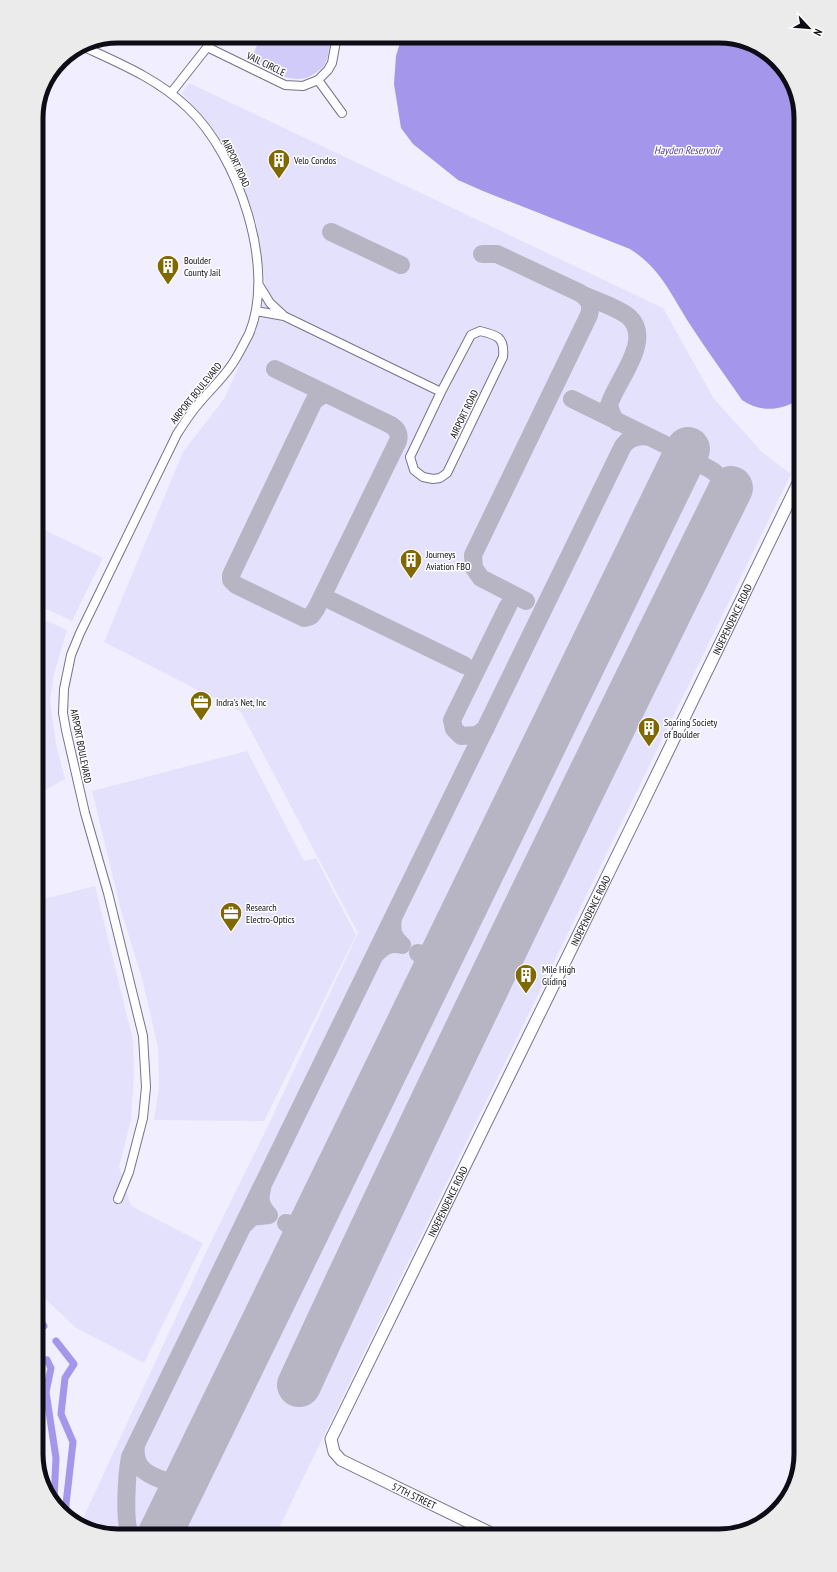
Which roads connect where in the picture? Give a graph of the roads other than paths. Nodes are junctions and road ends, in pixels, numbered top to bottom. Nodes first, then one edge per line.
1 (210, 43) edge
2 (336, 43) edge
3 (207, 47) junction
4 (89, 49) edge
5 (318, 80) junction
6 (171, 94) junction
7 (342, 113) dead end
8 (259, 285) junction
9 (256, 311) junction
10 (284, 316) junction
11 (441, 392) junction
12 (794, 491) edge
13 (118, 1199) dead end
14 (334, 1452) joint
15 (479, 1529) edge

1 - 3 street
2 - 5 street
3 - 5 street, VAIL CIRCLE
3 - 6 street
4 - 6 street, AIRPORT ROAD
5 - 7 street
6 - 8 street, AIRPORT ROAD
8 - 9 street, AIRPORT ROAD
8 - 10 street, AIRPORT ROAD
9 - 10 street, AIRPORT ROAD
9 - 13 street, AIRPORT BOULEVARD
10 - 11 street, AIRPORT ROAD
11 - 11 street, AIRPORT ROAD
12 - 14 street, INDEPENDENCE ROAD
14 - 15 street, 57TH STREET

